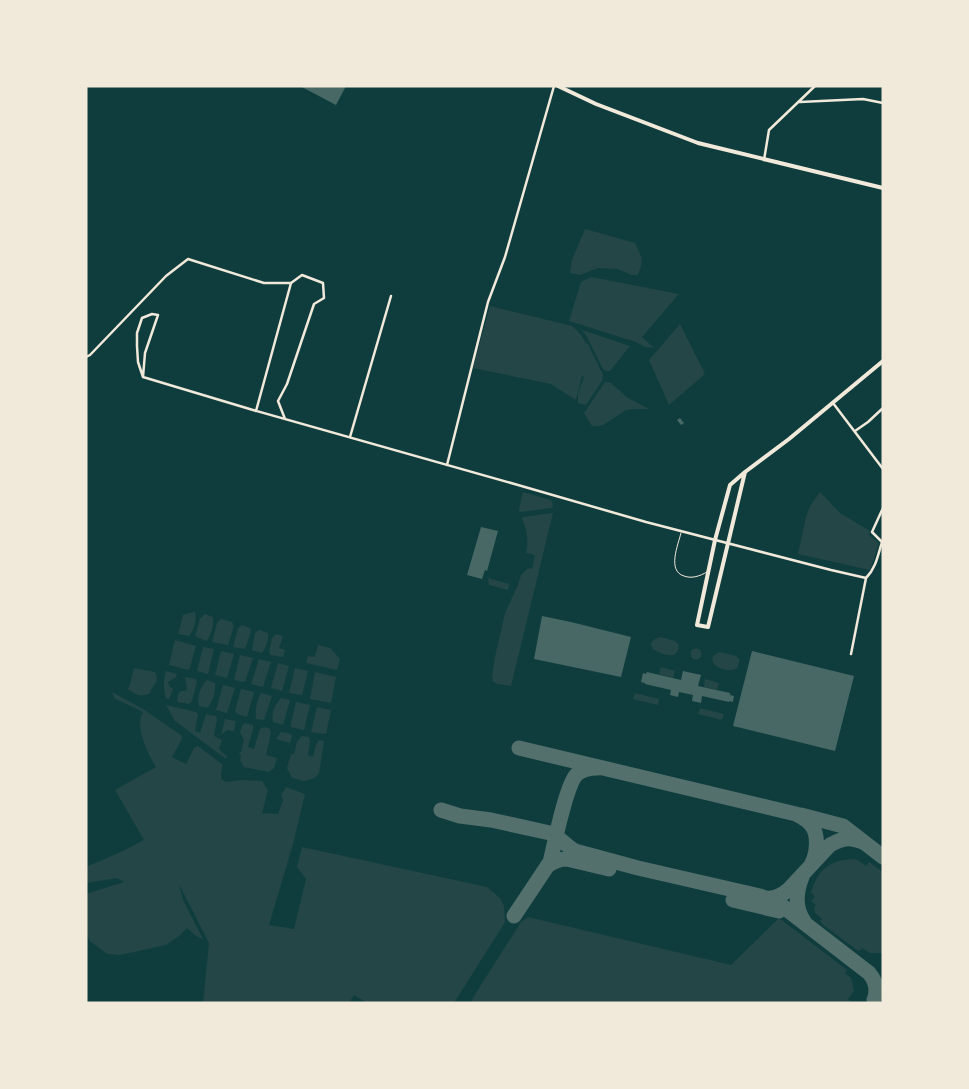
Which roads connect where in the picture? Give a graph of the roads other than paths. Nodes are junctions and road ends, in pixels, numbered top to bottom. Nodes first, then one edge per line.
1 (554, 86) edge
2 (558, 86) edge
3 (815, 86) edge
4 (799, 102) junction
5 (883, 104) edge
6 (764, 160) junction
7 (883, 188) edge
8 (291, 283) junction
9 (391, 296) dead end
10 (88, 355) edge
11 (883, 361) edge
12 (144, 377) junction
13 (833, 403) junction
14 (883, 408) edge
15 (256, 411) junction
16 (285, 419) junction
17 (855, 431) junction
18 (350, 437) junction
19 (447, 465) junction
20 (883, 468) edge
21 (745, 472) junction
22 (883, 508) edge
23 (681, 532) junction
24 (715, 540) junction
25 (882, 542) edge
26 (727, 543) junction
27 (708, 572) junction
28 (866, 578) junction
29 (851, 654) dead end

1 - 19 street
2 - 6 main road
3 - 4 street
4 - 5 street
4 - 6 street
6 - 7 main road
8 - 10 street
8 - 15 street
8 - 16 street
9 - 18 street
11 - 13 main road
12 - 12 street
12 - 15 street
13 - 17 street
13 - 21 main road
14 - 17 street
15 - 16 street
16 - 18 street
17 - 20 street
18 - 19 street
19 - 23 street
21 - 24 main road
21 - 26 main road
22 - 25 street
23 - 24 street
23 - 27 lane
24 - 26 street
24 - 27 main road
25 - 28 street
26 - 27 main road
26 - 28 street
28 - 29 street

